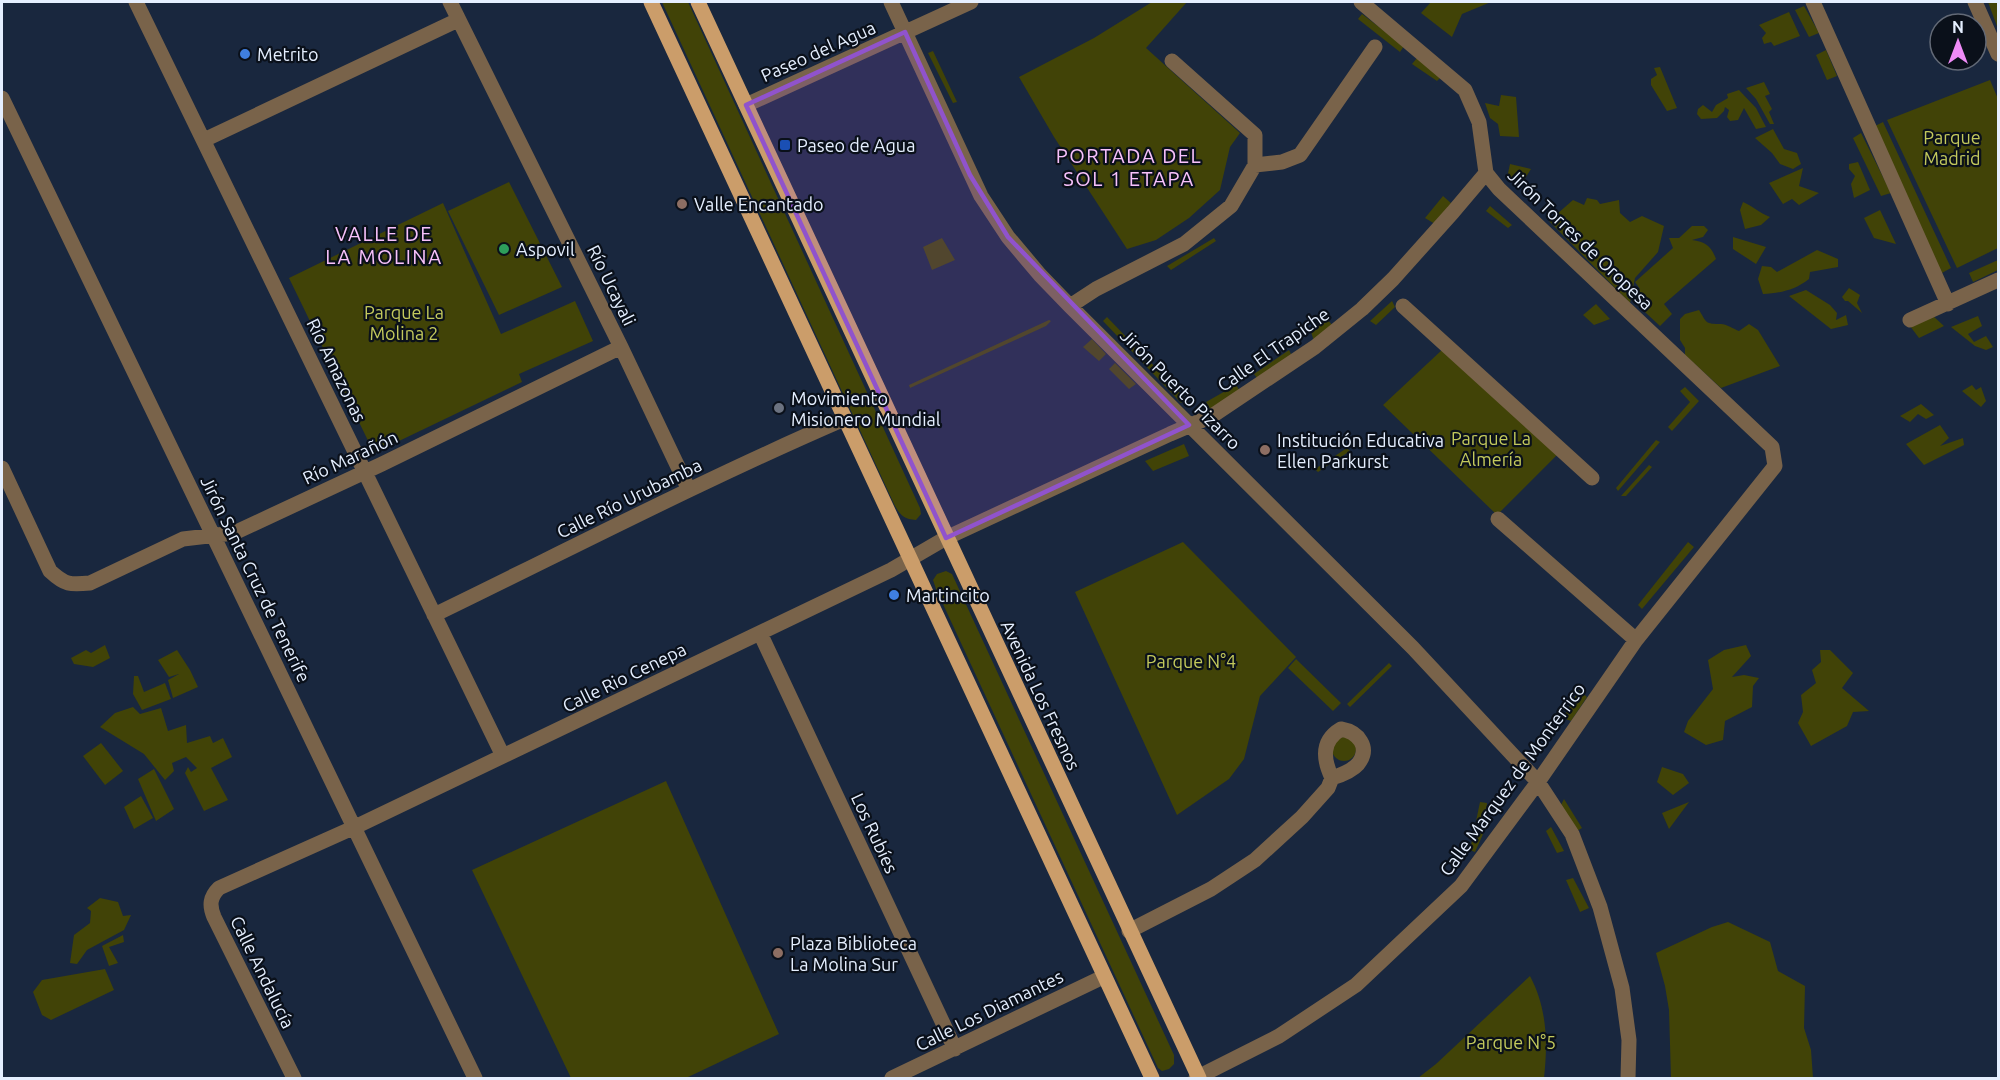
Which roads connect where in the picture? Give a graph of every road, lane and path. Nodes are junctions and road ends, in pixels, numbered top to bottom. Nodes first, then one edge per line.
1 (136, 2) edge
2 (450, 2) edge
3 (651, 2) edge
4 (698, 2) edge
5 (891, 2) edge
6 (971, 2) edge
7 (1361, 2) edge
8 (1812, 2) edge
9 (1975, 2) edge
10 (458, 20) junction
11 (905, 32) junction
12 (1375, 48) dead end
13 (1998, 54) edge
14 (1172, 61) dead end
15 (2, 98) edge
16 (746, 105) junction
17 (204, 140) junction
18 (1255, 165) junction
19 (1486, 173) junction
20 (1998, 280) edge
21 (1948, 304) junction
22 (1070, 306) junction
23 (1403, 306) dead end
24 (1910, 320) dead end
25 (621, 347) junction
26 (844, 419) junction
27 (1189, 425) junction
28 (1775, 466) joint
29 (2, 468) edge
30 (366, 472) junction
31 (1592, 477) dead end
32 (689, 490) junction
33 (1498, 519) dead end
34 (213, 535) junction
35 (946, 538) junction
36 (910, 560) junction
37 (434, 615) junction
38 (760, 633) junction
39 (1636, 640) junction
40 (503, 756) junction
41 (1332, 778) dead end
42 (1538, 782) junction
43 (355, 827) junction
44 (1129, 931) junction
45 (1103, 977) junction
46 (955, 1049) junction
47 (291, 1078) edge
48 (475, 1078) edge
49 (892, 1078) edge
50 (1152, 1078) edge
51 (1198, 1078) edge
52 (1628, 1078) edge

1 - 17 street, Río Amazonas
2 - 10 street, Río Ucayali
3 - 26 main road
4 - 16 main road, Avenida Los Fresnos
5 - 11 street, Jirón Puerto Pizarro
6 - 11 street, Paseo del Agua
7 - 19 street, Jirón Torres de Oropesa
8 - 21 street
9 - 13 street
10 - 17 street
10 - 25 street, Río Ucayali
11 - 16 street, Paseo del Agua
11 - 22 street, Jirón Puerto Pizarro
12 - 18 street
14 - 18 street
15 - 34 street, Jirón Santa Cruz de Tenerife
16 - 35 main road, Avenida Los Fresnos
17 - 30 street, Río Amazonas
18 - 22 street
19 - 27 street, Calle El Trapiche
19 - 28 street, Jirón Torres de Oropesa
20 - 21 street
21 - 24 street
22 - 27 street, Jirón Puerto Pizarro
23 - 31 street
25 - 30 street, Río Marañón
25 - 32 street, Río Ucayali
26 - 32 street, Calle Río Urubamba
26 - 36 main road
27 - 35 street, Calle El Trapiche
27 - 42 street, Jirón Puerto Pizarro
28 - 39 street, Calle Marquez de Monterrico
29 - 34 street, Río Marañón
30 - 34 street, Río Marañón
30 - 37 street, Río Amazonas
32 - 37 street, Calle Río Urubamba
33 - 39 street
34 - 43 street, Jirón Santa Cruz de Tenerife
35 - 36 street, Calle El Trapiche
35 - 44 main road, Avenida Los Fresnos
36 - 38 street, Calle Rio Cenepa
36 - 45 main road
37 - 40 street, Río Amazonas
38 - 40 street, Calle Rio Cenepa
38 - 46 street, Los Rubíes
39 - 42 street, Calle Marquez de Monterrico
40 - 43 street, Calle Rio Cenepa
41 - 44 street
42 - 51 street, Calle Marquez de Monterrico
42 - 52 street, Jirón Puerto Pizarro
43 - 47 street, Calle Andalucía
43 - 48 street, Jirón Santa Cruz de Tenerife
44 - 51 main road, Avenida Los Fresnos
45 - 46 street, Calle Los Diamantes
45 - 50 main road
46 - 49 street, Calle Los Diamantes

